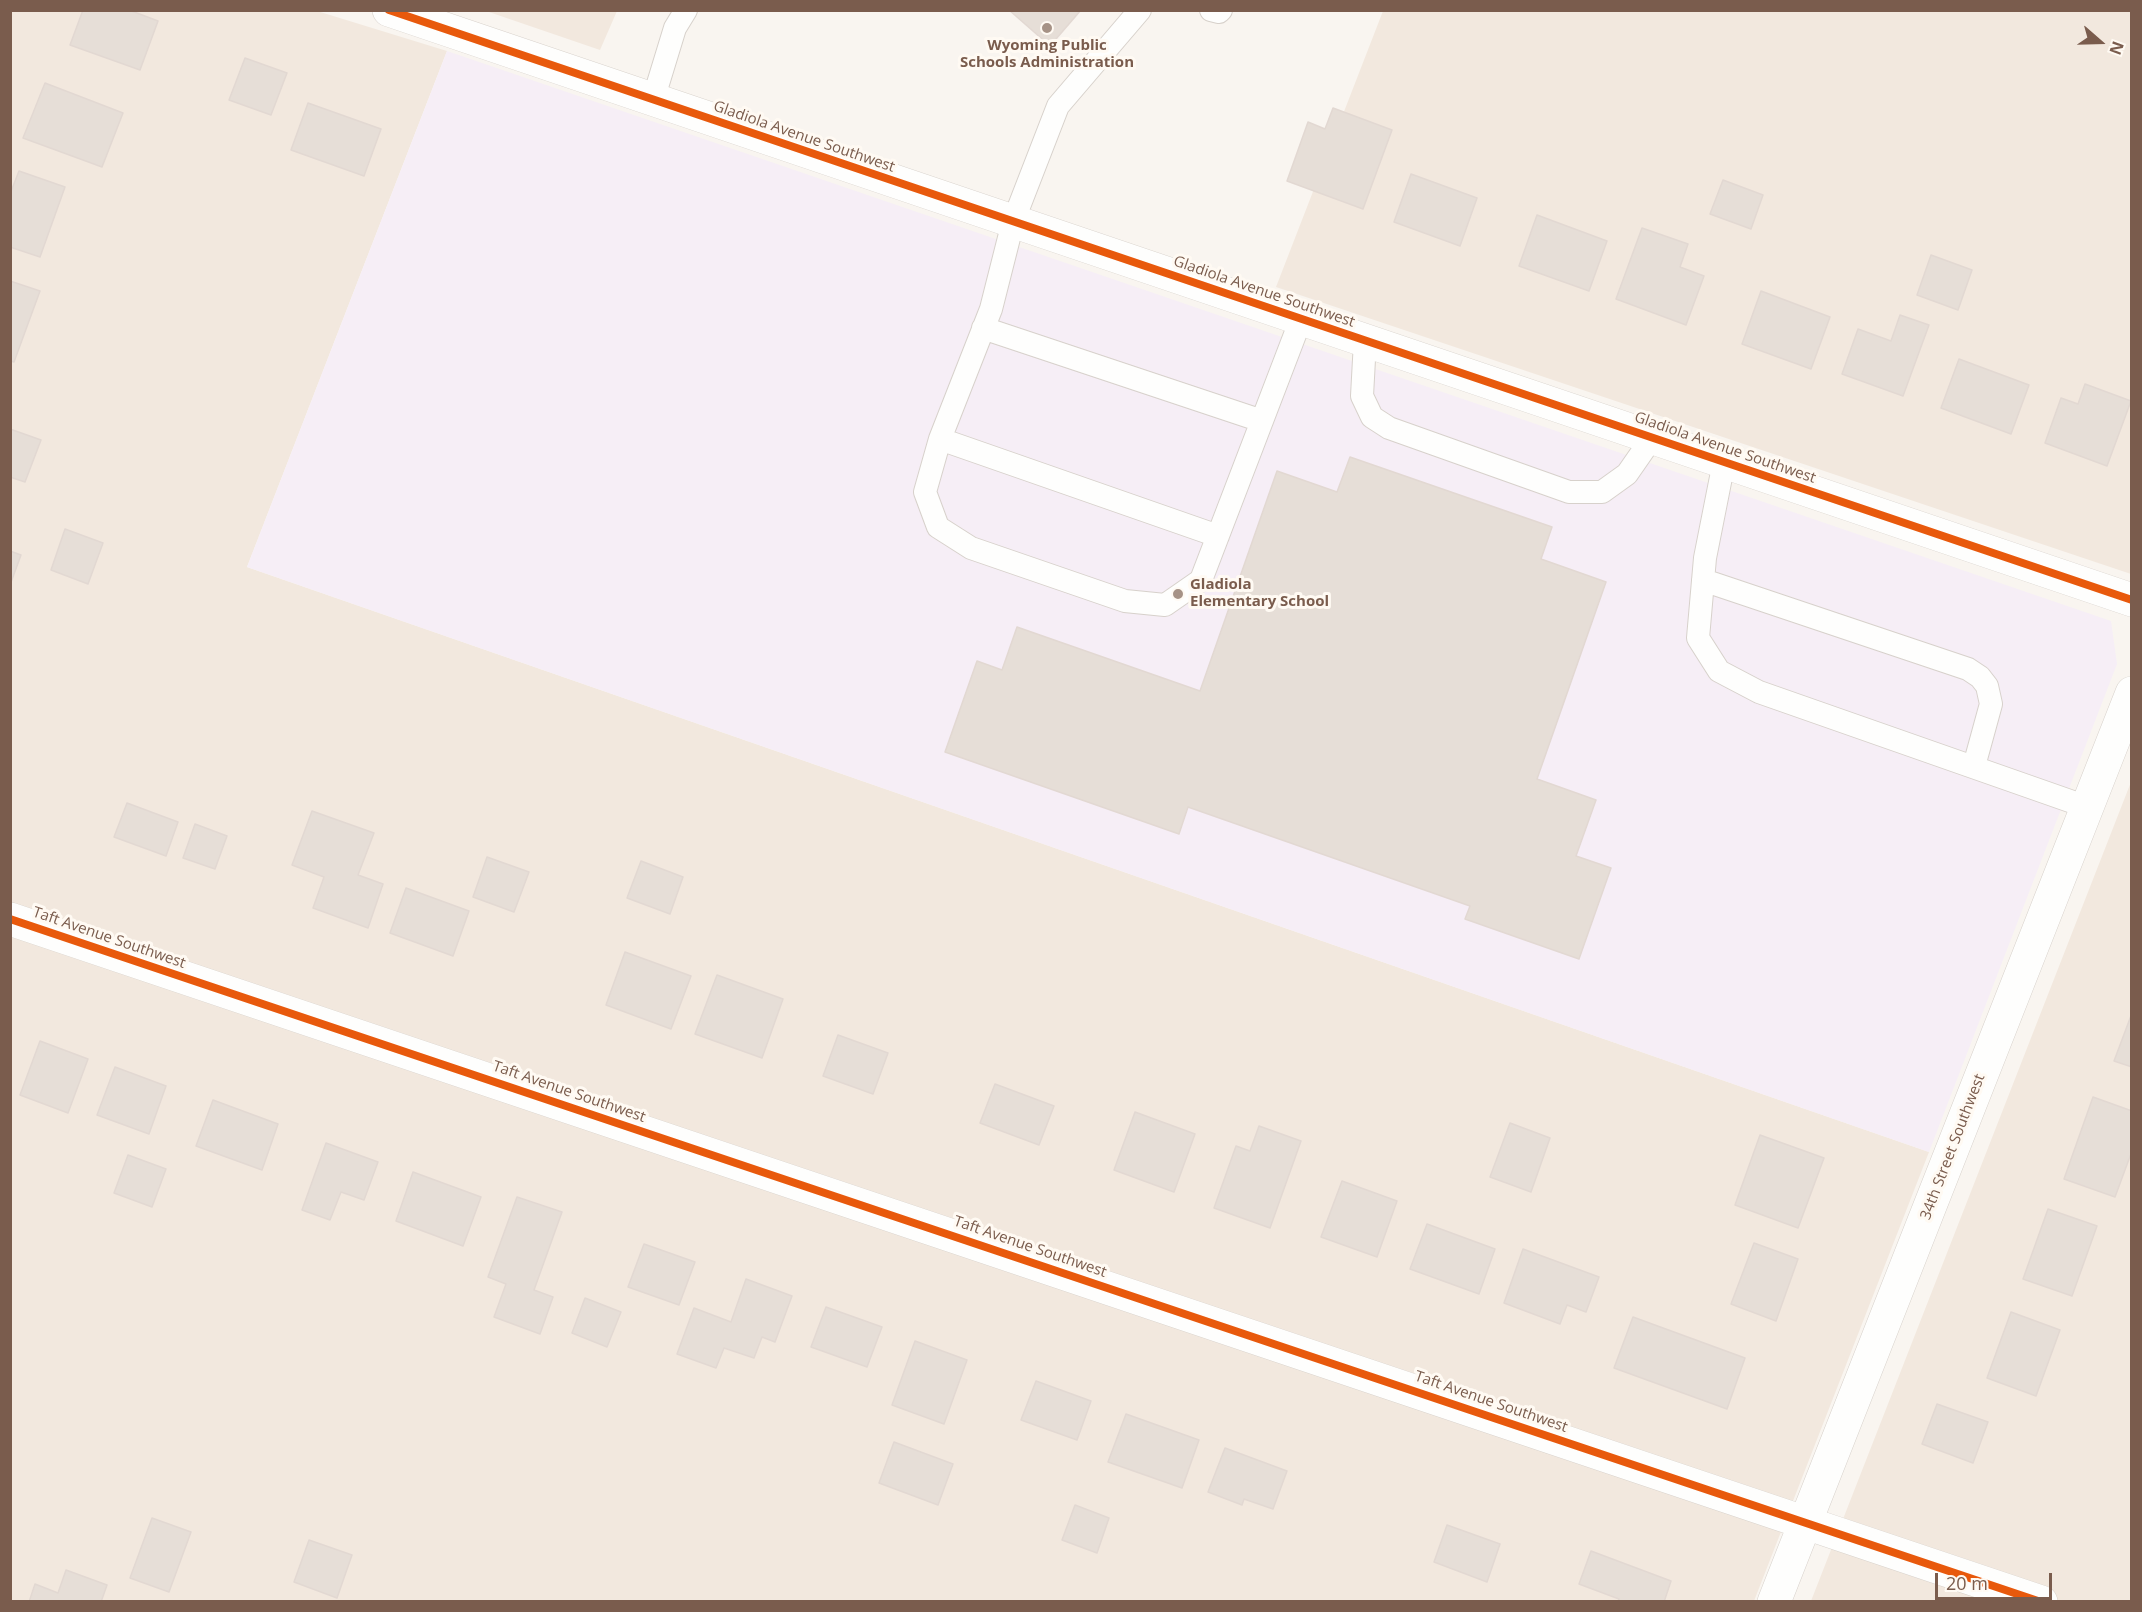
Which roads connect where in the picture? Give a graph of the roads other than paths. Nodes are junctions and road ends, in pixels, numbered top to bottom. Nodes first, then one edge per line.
1 (389, 10) edge
2 (686, 10) edge
3 (1140, 10) edge
4 (1211, 10) edge
5 (1221, 10) edge
6 (653, 100) junction
7 (1013, 222) junction
8 (1301, 319) junction
9 (983, 328) junction
10 (1365, 341) junction
11 (1262, 421) junction
12 (1652, 438) junction
13 (940, 439) junction
14 (1724, 462) junction
15 (1218, 536) junction
16 (1703, 580) junction
17 (2132, 600) edge
18 (2132, 693) edge
19 (1974, 766) junction
20 (2087, 807) junction
21 (10, 919) edge
22 (1805, 1522) junction
23 (1774, 1602) edge
24 (2041, 1602) edge

1 - 6 street, Gladiola Avenue Southwest
2 - 6 lane
3 - 7 lane
4 - 5 lane
6 - 7 street, Gladiola Avenue Southwest
7 - 8 street, Gladiola Avenue Southwest
7 - 9 lane
8 - 10 street, Gladiola Avenue Southwest
8 - 11 lane
9 - 11 lane
9 - 13 lane
10 - 12 street, Gladiola Avenue Southwest
10 - 12 lane
11 - 15 lane
12 - 14 street, Gladiola Avenue Southwest
13 - 15 lane
13 - 15 lane
14 - 16 lane
14 - 17 street, Gladiola Avenue Southwest
16 - 19 lane
16 - 19 lane
18 - 20 street, 34th Street Southwest
19 - 20 lane
20 - 22 street, 34th Street Southwest
21 - 22 street, Taft Avenue Southwest
22 - 23 street, 34th Street Southwest
22 - 24 street, Taft Avenue Southwest

